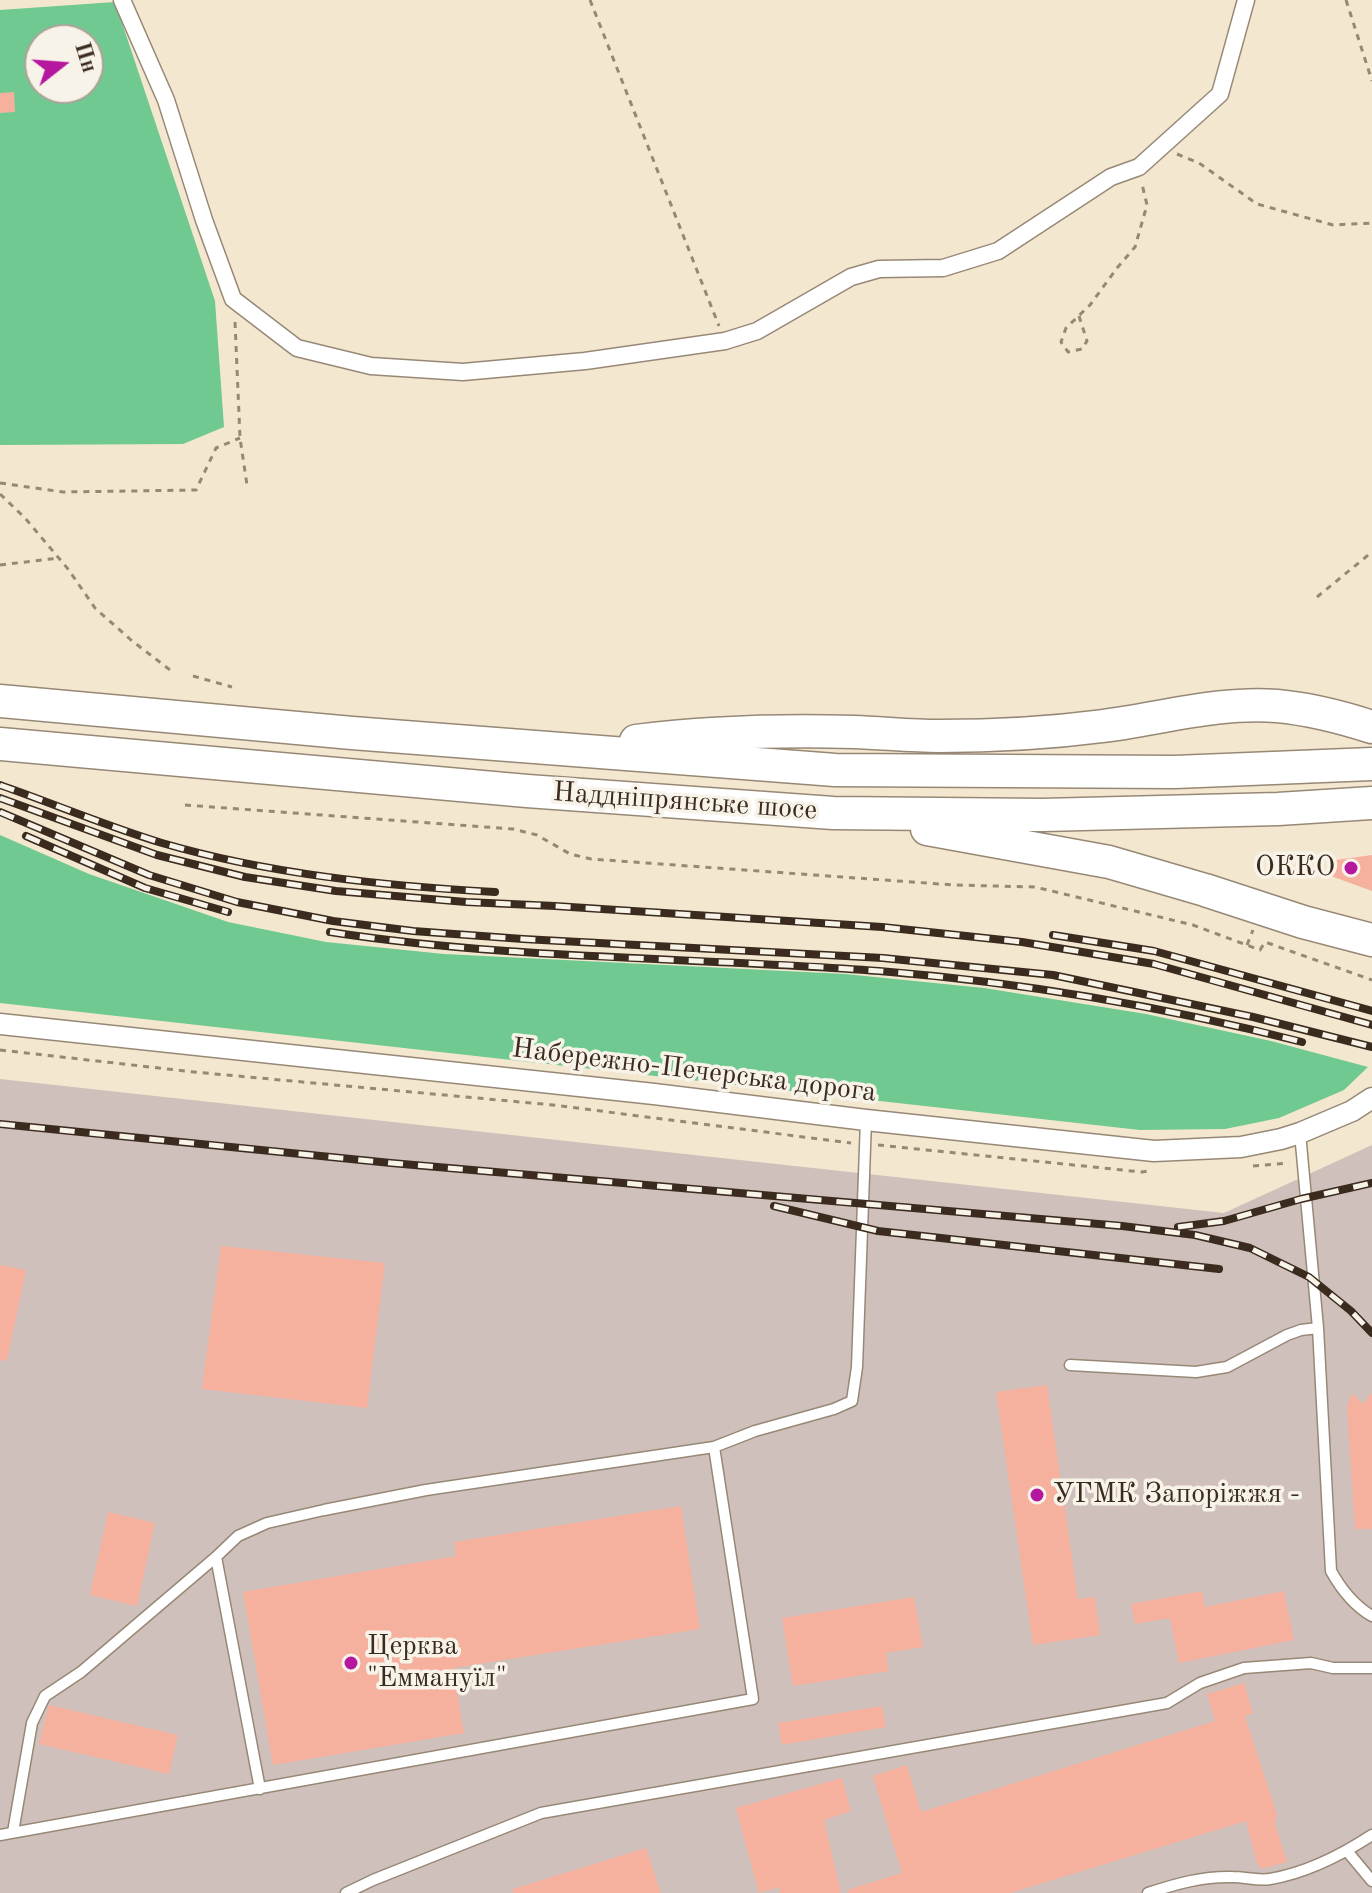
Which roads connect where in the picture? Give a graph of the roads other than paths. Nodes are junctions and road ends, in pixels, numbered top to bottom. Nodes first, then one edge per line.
1 (122, 0) edge
2 (1246, 0) edge
3 (0, 701) edge
4 (1372, 727) edge
5 (0, 744) edge
6 (566, 750) junction
7 (1372, 764) edge
8 (1372, 803) edge
9 (833, 813) junction
10 (1372, 940) edge
11 (0, 1024) edge
12 (1372, 1098) edge
13 (866, 1120) junction
14 (1300, 1133) junction
15 (1318, 1328) junction
16 (1070, 1365) dead end
17 (714, 1447) junction
18 (216, 1557) junction
19 (1372, 1616) edge
20 (1372, 1668) edge
21 (260, 1789) junction
22 (13, 1832) junction
23 (0, 1835) edge
24 (1372, 1835) edge
25 (1347, 1851) junction
26 (1372, 1881) edge
27 (346, 1893) edge
28 (1148, 1893) edge

1 - 2 street
3 - 6 main road, Наддніпрянське шосе
4 - 6 main road
5 - 9 main road, Наддніпрянське шосе
6 - 7 main road, Наддніпрянське шосе
8 - 9 main road, Наддніпрянське шосе
9 - 10 main road
11 - 13 street, Набережно-Печерська дорога
12 - 14 street, Набережно-Печерська дорога
13 - 14 street, Набережно-Печерська дорога
13 - 17 lane
14 - 15 lane
15 - 16 lane
15 - 19 lane
17 - 18 lane
17 - 21 lane
18 - 21 lane
18 - 22 lane
20 - 27 lane
21 - 22 lane
22 - 23 lane
24 - 25 lane
25 - 26 lane
25 - 28 lane

